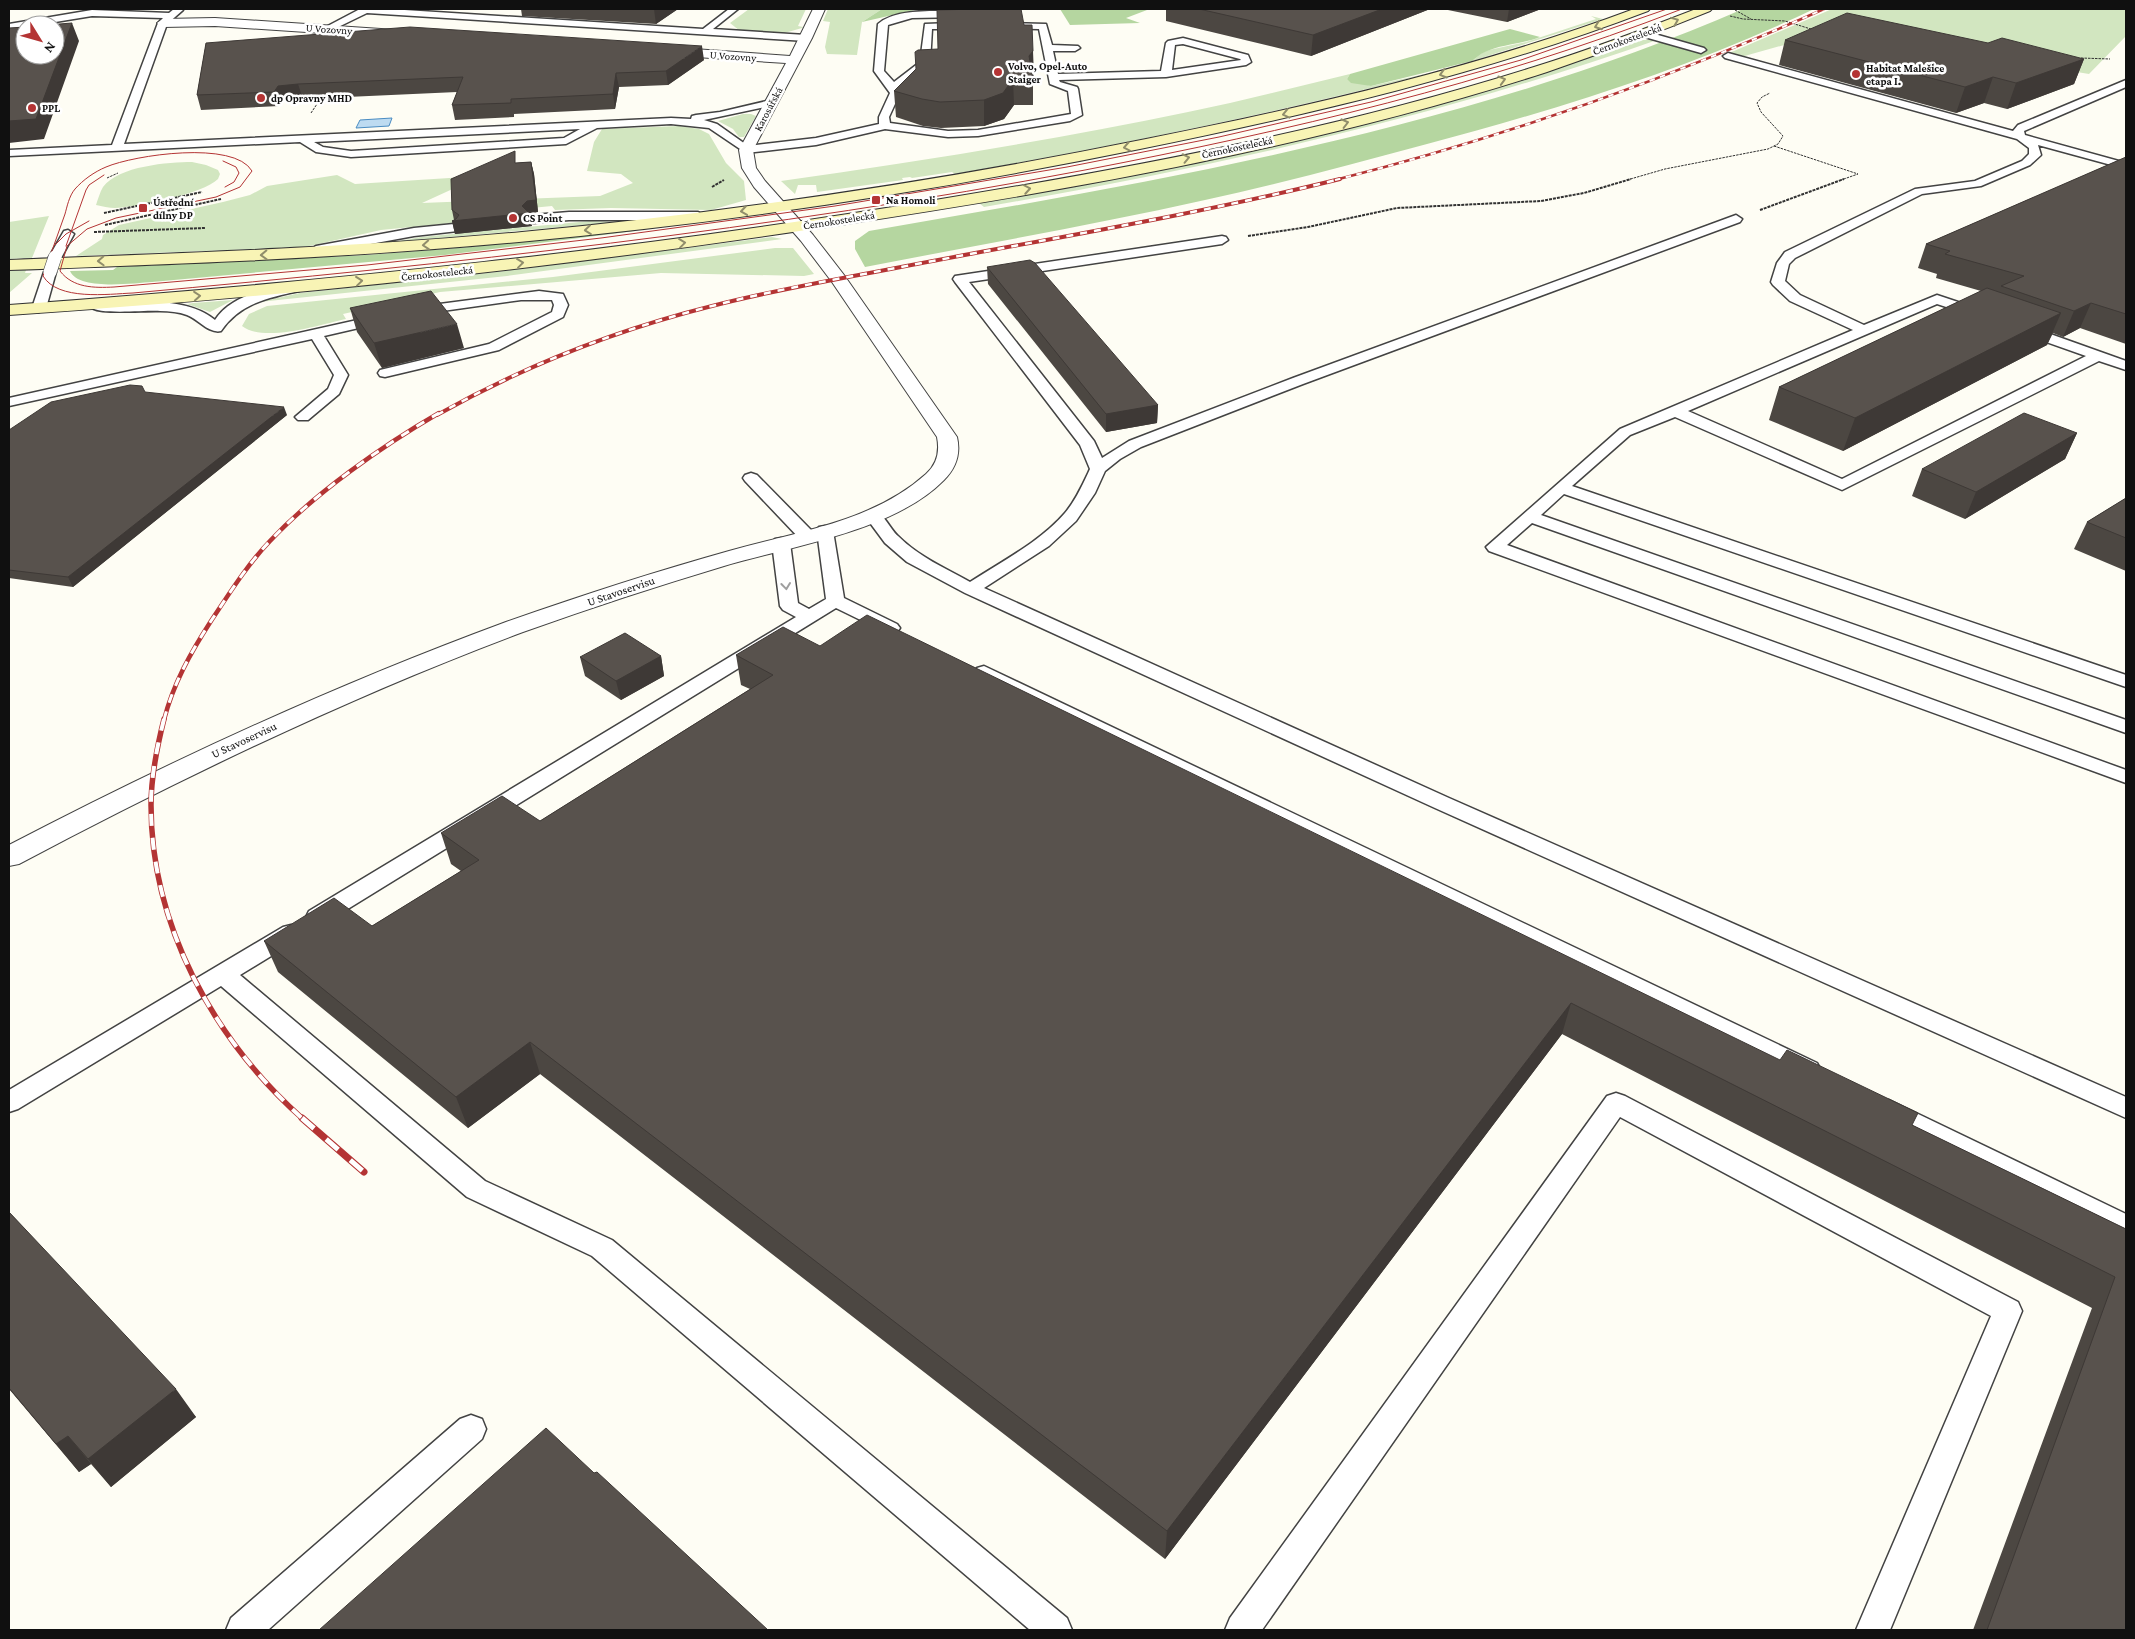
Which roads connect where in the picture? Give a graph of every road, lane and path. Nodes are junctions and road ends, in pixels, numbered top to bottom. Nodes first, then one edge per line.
1 (180, 9) edge
2 (366, 9) edge
3 (734, 9) edge
4 (819, 9) edge
5 (1644, 9) edge
6 (1706, 9) edge
7 (1735, 10) dead end
8 (976, 14) edge
9 (1726, 14) dead end
10 (1751, 19) junction
11 (167, 20) junction
12 (967, 26) edge
13 (995, 26) edge
14 (9, 27) edge
15 (327, 29) junction
16 (1815, 31) edge
17 (704, 32) junction
18 (1644, 34) junction
19 (412, 35) edge
20 (806, 38) junction
21 (1048, 48) junction
22 (1075, 48) dead end
23 (1701, 50) dead end
24 (657, 51) edge
25 (1728, 56) dead end
26 (2082, 58) edge
27 (794, 60) junction
28 (2110, 60) dead end
29 (1166, 74) junction
30 (1053, 77) junction
31 (1826, 82) junction
32 (2126, 83) edge
33 (892, 86) junction
34 (771, 102) junction
35 (671, 120) junction
36 (598, 124) junction
37 (885, 126) junction
38 (2021, 137) junction
39 (301, 138) junction
40 (1774, 146) junction
41 (117, 147) junction
42 (746, 150) junction
43 (9, 153) edge
44 (2126, 166) edge
45 (724, 179) dead end
46 (706, 189) dead end
47 (202, 192) dead end
48 (221, 198) dead end
49 (778, 206) junction
50 (104, 212) dead end
51 (706, 216) junction
52 (533, 219) dead end
53 (1736, 219) joint
54 (105, 225) dead end
55 (798, 227) junction
56 (454, 228) edge
57 (68, 234) dead end
58 (1222, 240) joint
59 (302, 253) junction
60 (9, 265) edge
61 (301, 286) junction
62 (60, 307) junction
63 (39, 308) junction
64 (9, 310) edge
65 (1991, 318) edge
66 (2009, 324) edge
67 (216, 328) junction
68 (1864, 330) junction
69 (316, 334) junction
70 (220, 354) junction
71 (2098, 356) junction
72 (2126, 366) edge
73 (385, 373) dead end
74 (9, 402) edge
75 (1675, 411) junction
76 (304, 417) dead end
77 (1098, 469) junction
78 (751, 478) dead end
79 (1561, 488) junction
80 (873, 516) junction
81 (1529, 516) junction
82 (816, 533) junction
83 (781, 543) junction
84 (971, 589) junction
85 (836, 601) junction
86 (809, 617) junction
87 (907, 635) edge
88 (961, 661) edge
89 (2126, 681) edge
90 (2126, 727) edge
91 (2126, 777) edge
92 (9, 857) edge
93 (223, 974) junction
94 (1822, 1077) edge
95 (1867, 1099) edge
96 (9, 1102) edge
97 (2126, 1108) edge
98 (2126, 1227) edge
99 (471, 1429) dead end
100 (243, 1630) edge
101 (1055, 1630) edge
102 (1242, 1630) edge
103 (1873, 1630) edge

1 - 11 lane
2 - 15 lane
2 - 17 lane
3 - 17 lane
4 - 20 street, Karosářská
5 -> 49 main road, Černokostelecká
18 -> 6 main road, Černokostelecká
7 - 10 path
8 - 33 lane
9 - 10 path
10 - 16 path
11 - 14 lane
11 - 15 street, U Vozovny
11 - 41 lane
12 - 33 lane
13 - 21 lane
15 - 19 street, U Vozovny
17 - 20 lane
18 - 23 lane
55 -> 18 main road, Černokostelecká
20 - 27 street, Karosářská
21 - 22 lane
21 - 30 lane
24 - 27 street, U Vozovny
25 - 31 lane
26 - 28 path
27 - 34 street, Karosářská
29 - 29 lane
29 - 30 lane
30 - 37 lane
31 - 38 lane
31 - 40 path
32 - 38 lane
33 - 37 lane
34 - 35 lane
34 - 42 street, Karosářská
35 - 36 lane
35 - 42 lane
36 - 39 lane
36 - 39 lane
37 - 42 lane
38 - 44 lane
38 - 68 lane
39 - 41 lane
40 - 53 path
40 - 58 path
41 - 43 lane
42 - 49 street
45 - 46 path
47 - 50 path
48 - 54 path
49 -> 51 main road, Černokostelecká
49 - 55 street, U Stavoservisu
51 - 52 lane
51 -> 59 main road, Černokostelecká
53 - 77 lane
61 -> 55 main road, Černokostelecká
55 - 80 street, U Stavoservisu
56 - 59 lane
57 - 63 lane, bridge
58 - 77 lane
59 -> 60 main road, Černokostelecká
62 -> 61 main road, Černokostelecká
61 - 67 lane
62 - 63 main road, Černokostelecká
62 - 67 lane
63 - 64 main road, Černokostelecká
65 - 68 lane
66 - 71 lane
67 - 70 lane
68 - 75 lane
69 - 70 lane
69 - 73 lane
69 - 76 lane
70 - 74 lane
71 - 72 lane
71 - 75 lane
75 - 79 lane
77 - 84 lane
78 - 82 lane
79 - 81 lane
79 - 89 lane
80 - 82 street, U Stavoservisu
80 - 84 lane
81 - 90 lane
81 - 91 lane
82 - 83 street, U Stavoservisu
82 - 85 lane
83 -> 86 lane
83 - 92 street, U Stavoservisu
84 - 97 lane
85 - 86 lane
85 - 87 lane
86 - 93 lane
88 - 94 lane
93 - 96 lane
93 - 101 lane
95 - 98 lane
99 - 100 lane
102 - 103 lane

